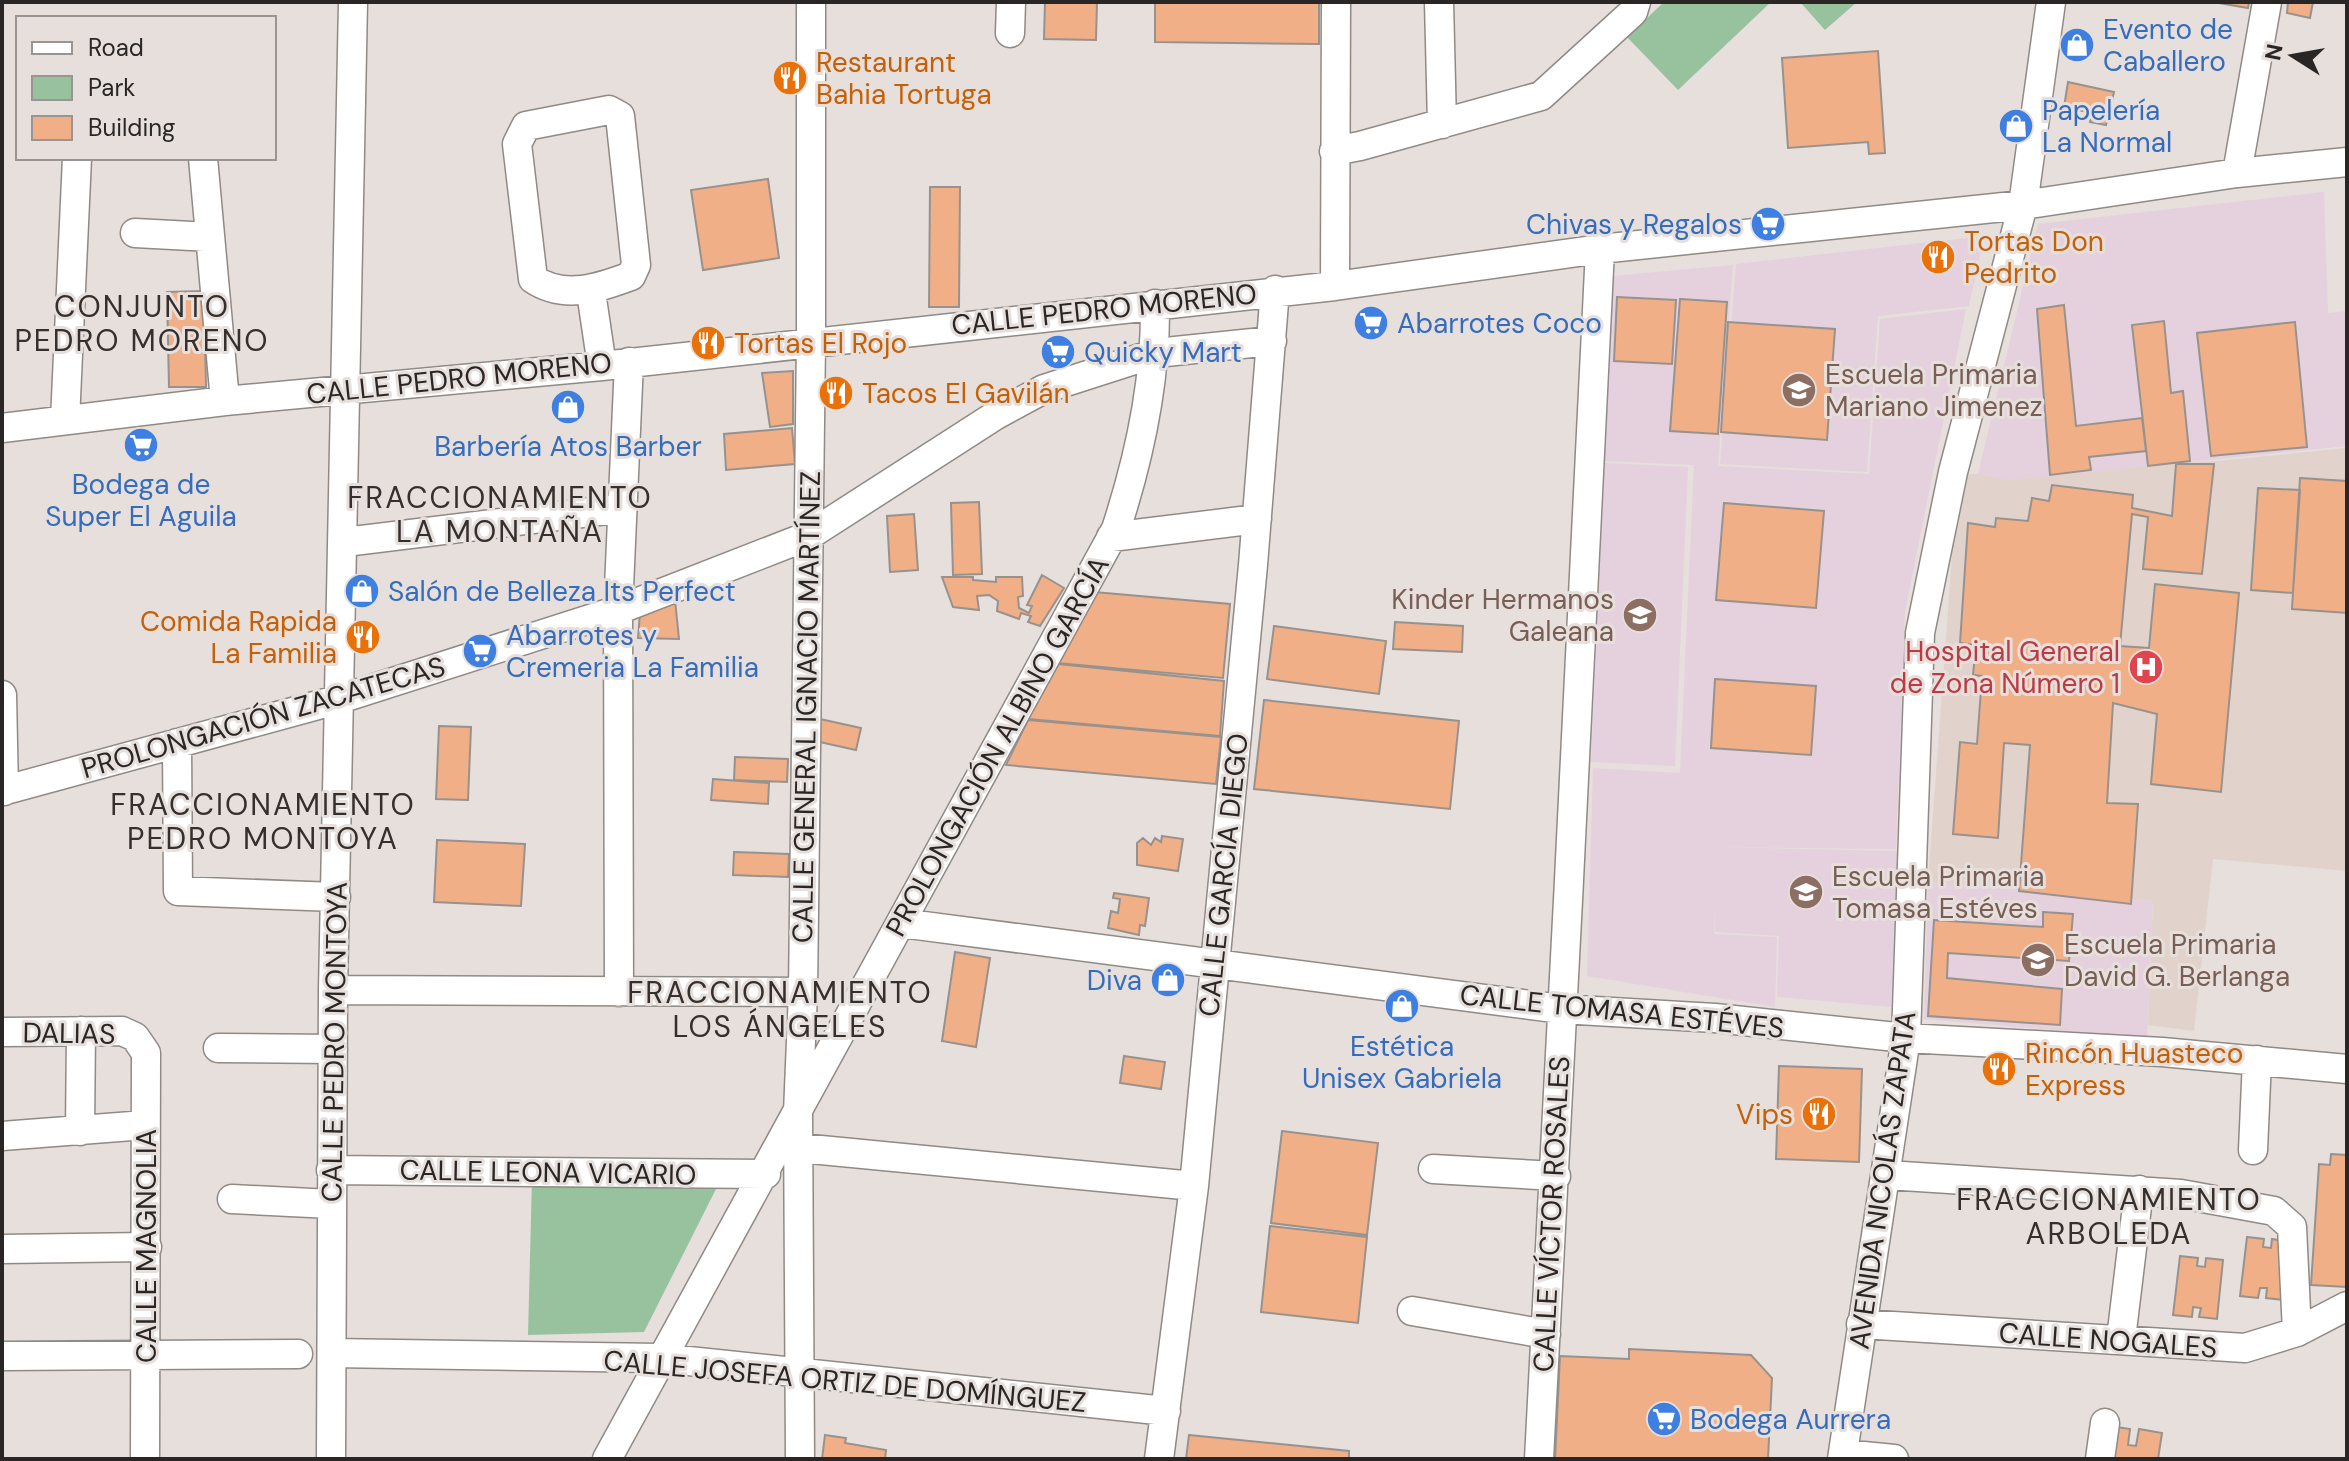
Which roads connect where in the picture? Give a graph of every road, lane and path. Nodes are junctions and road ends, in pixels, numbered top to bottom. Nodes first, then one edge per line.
1 (353, 2) edge
2 (811, 2) edge
3 (1011, 2) edge
4 (1336, 2) edge
5 (1439, 2) edge
6 (1636, 2) edge
7 (2051, 2) edge
8 (2267, 2) edge
9 (1010, 33) dead end
10 (1442, 124) junction
11 (1334, 151) junction
12 (77, 160) edge
13 (203, 160) edge
14 (2347, 162) edge
15 (2237, 173) junction
16 (2023, 205) junction
17 (135, 233) dead end
18 (210, 237) junction
19 (1600, 249) junction
20 (1335, 286) junction
21 (1275, 290) junction
22 (591, 292) junction
23 (1155, 304) junction
24 (811, 340) junction
25 (1272, 341) junction
26 (1156, 353) junction
27 (616, 364) junction
28 (346, 389) junction
29 (225, 401) junction
30 (65, 420) junction
31 (2, 428) edge
32 (623, 508) junction
33 (1257, 519) junction
34 (808, 536) junction
35 (1111, 537) junction
36 (345, 542) junction
37 (618, 610) junction
38 (2, 695) edge
39 (340, 699) junction
40 (177, 743) junction
41 (3, 791) edge
42 (336, 897) junction
43 (901, 923) junction
44 (1215, 962) junction
45 (333, 990) junction
46 (619, 992) junction
47 (803, 992) junction
48 (1561, 1009) junction
49 (81, 1031) junction
50 (2, 1032) edge
51 (135, 1037) joint
52 (1906, 1038) junction
53 (218, 1048) dead end
54 (333, 1049) junction
55 (2257, 1060) junction
56 (2347, 1069) edge
57 (798, 1113) junction
58 (145, 1125) junction
59 (80, 1131) junction
60 (2, 1136) edge
61 (800, 1148) junction
62 (2253, 1150) dead end
63 (1433, 1169) dead end
64 (331, 1170) junction
65 (766, 1174) junction
66 (1556, 1176) junction
67 (1885, 1183) junction
68 (1194, 1186) junction
69 (232, 1199) dead end
70 (2138, 1199) junction
71 (331, 1204) junction
72 (147, 1247) junction
73 (2, 1249) edge
74 (2347, 1306) edge
75 (1412, 1311) dead end
76 (1861, 1324) junction
77 (2297, 1332) junction
78 (1546, 1334) junction
79 (2121, 1339) junction
80 (332, 1353) junction
81 (298, 1354) dead end
82 (2, 1356) edge
83 (147, 1357) junction
84 (660, 1358) junction
85 (801, 1372) junction
86 (1166, 1411) junction
87 (2105, 1423) dead end
88 (1842, 1456) edge
89 (145, 1459) edge
90 (331, 1459) edge
91 (607, 1459) edge
92 (800, 1459) edge
93 (1159, 1459) edge
94 (1539, 1459) edge
95 (1894, 1459) edge
96 (2100, 1459) edge

1 - 28 street, CALLE PEDRO MONTOYA
2 - 24 street, CALLE GENERAL IGNACIO MARTÍNEZ
3 - 9 street
4 - 11 street
5 - 10 street
6 - 10 street
7 - 16 street, AVENIDA NICOLÁS ZAPATA
8 - 15 street
10 - 11 street
11 - 20 street
12 - 30 street
13 - 18 street
14 - 15 street, CALLE PEDRO MORENO
15 - 16 street, CALLE PEDRO MORENO
16 - 19 street, CALLE PEDRO MORENO
16 - 52 street, AVENIDA NICOLÁS ZAPATA
17 - 18 street
18 - 29 street
19 - 20 street, CALLE PEDRO MORENO
19 - 48 street, CALLE VÍCTOR ROSALES
20 - 21 street, CALLE PEDRO MORENO
21 - 23 street, CALLE PEDRO MORENO
21 - 25 street, CALLE GARCÍA DIEGO
22 - 22 street
22 - 27 street
23 - 24 street, CALLE PEDRO MORENO
23 - 26 street, PROLONGACIÓN ALBINO GARCÍA
24 - 27 street, CALLE PEDRO MORENO
24 - 34 street, CALLE GENERAL IGNACIO MARTÍNEZ
25 - 26 street, PROLONGACIÓN ZACATECAS
25 - 33 street, CALLE GARCÍA DIEGO
26 - 34 street, PROLONGACIÓN ZACATECAS
26 - 35 street, PROLONGACIÓN ALBINO GARCÍA
27 - 28 street, CALLE PEDRO MORENO
27 - 32 street
28 - 29 street, CALLE PEDRO MORENO
28 - 36 street, CALLE PEDRO MONTOYA
29 - 30 street, CALLE PEDRO MORENO
30 - 31 street, CALLE PEDRO MORENO
32 - 36 street
32 - 37 street
33 - 35 street
33 - 44 street, CALLE GARCÍA DIEGO
34 - 37 street, PROLONGACIÓN ZACATECAS
34 - 47 street, CALLE GENERAL IGNACIO MARTÍNEZ
35 - 43 street, PROLONGACIÓN ALBINO GARCÍA
36 - 39 street, CALLE PEDRO MONTOYA
37 - 39 street, PROLONGACIÓN ZACATECAS
37 - 46 street
38 - 41 street
39 - 40 street, PROLONGACIÓN ZACATECAS
39 - 42 street, CALLE PEDRO MONTOYA
40 - 41 street, PROLONGACIÓN ZACATECAS
40 - 42 street
42 - 45 street, CALLE PEDRO MONTOYA
43 - 44 street, CALLE TOMASA ESTÉVES
43 - 57 street, PROLONGACIÓN ALBINO GARCÍA
44 - 48 street, CALLE TOMASA ESTÉVES
44 - 68 street, CALLE GARCÍA DIEGO
45 - 46 street
45 - 54 street, CALLE PEDRO MONTOYA
46 - 47 street
47 - 57 street, CALLE GENERAL IGNACIO MARTÍNEZ
48 - 52 street, CALLE TOMASA ESTÉVES
48 - 66 street, CALLE VÍCTOR ROSALES
49 - 50 street, DALIAS
49 - 51 street, DALIAS
49 - 59 street
51 - 58 street, CALLE MAGNOLIA
52 - 55 street, CALLE TOMASA ESTÉVES
52 - 67 street, AVENIDA NICOLÁS ZAPATA
53 - 54 street
54 - 64 street, CALLE PEDRO MONTOYA
55 - 56 street, CALLE TOMASA ESTÉVES
55 - 62 street
57 - 61 street, CALLE GENERAL IGNACIO MARTÍNEZ
57 - 65 street, PROLONGACIÓN ALBINO GARCÍA
58 - 59 street
58 - 72 street, CALLE MAGNOLIA
59 - 60 street
61 - 68 street
61 - 85 street, CALLE GENERAL IGNACIO MARTÍNEZ
63 - 66 street
64 - 65 street, CALLE LEONA VICARIO
64 - 71 street, CALLE PEDRO MONTOYA
65 - 84 street, PROLONGACIÓN ALBINO GARCÍA
66 - 78 street, CALLE VÍCTOR ROSALES
67 - 70 street
67 - 76 street, AVENIDA NICOLÁS ZAPATA
68 - 86 street, CALLE GARCÍA DIEGO
69 - 71 street
70 - 77 street
70 - 79 street
71 - 80 street, CALLE PEDRO MONTOYA
72 - 73 street
72 - 83 street, CALLE MAGNOLIA
74 - 77 street, CALLE NOGALES
75 - 78 street
76 - 79 street, CALLE NOGALES
76 - 88 street, AVENIDA NICOLÁS ZAPATA
77 - 79 street, CALLE NOGALES
78 - 94 street, CALLE VÍCTOR ROSALES
80 - 84 street, CALLE JOSEFA ORTIZ DE DOMÍNGUEZ
80 - 90 street, CALLE PEDRO MONTOYA
81 - 83 street
82 - 83 street
83 - 89 street, CALLE MAGNOLIA
84 - 85 street, CALLE JOSEFA ORTIZ DE DOMÍNGUEZ
84 - 91 street, PROLONGACIÓN ALBINO GARCÍA
85 - 86 street, CALLE JOSEFA ORTIZ DE DOMÍNGUEZ
85 - 92 street, CALLE GENERAL IGNACIO MARTÍNEZ
86 - 93 street, CALLE GARCÍA DIEGO
87 - 96 street
88 - 95 street

